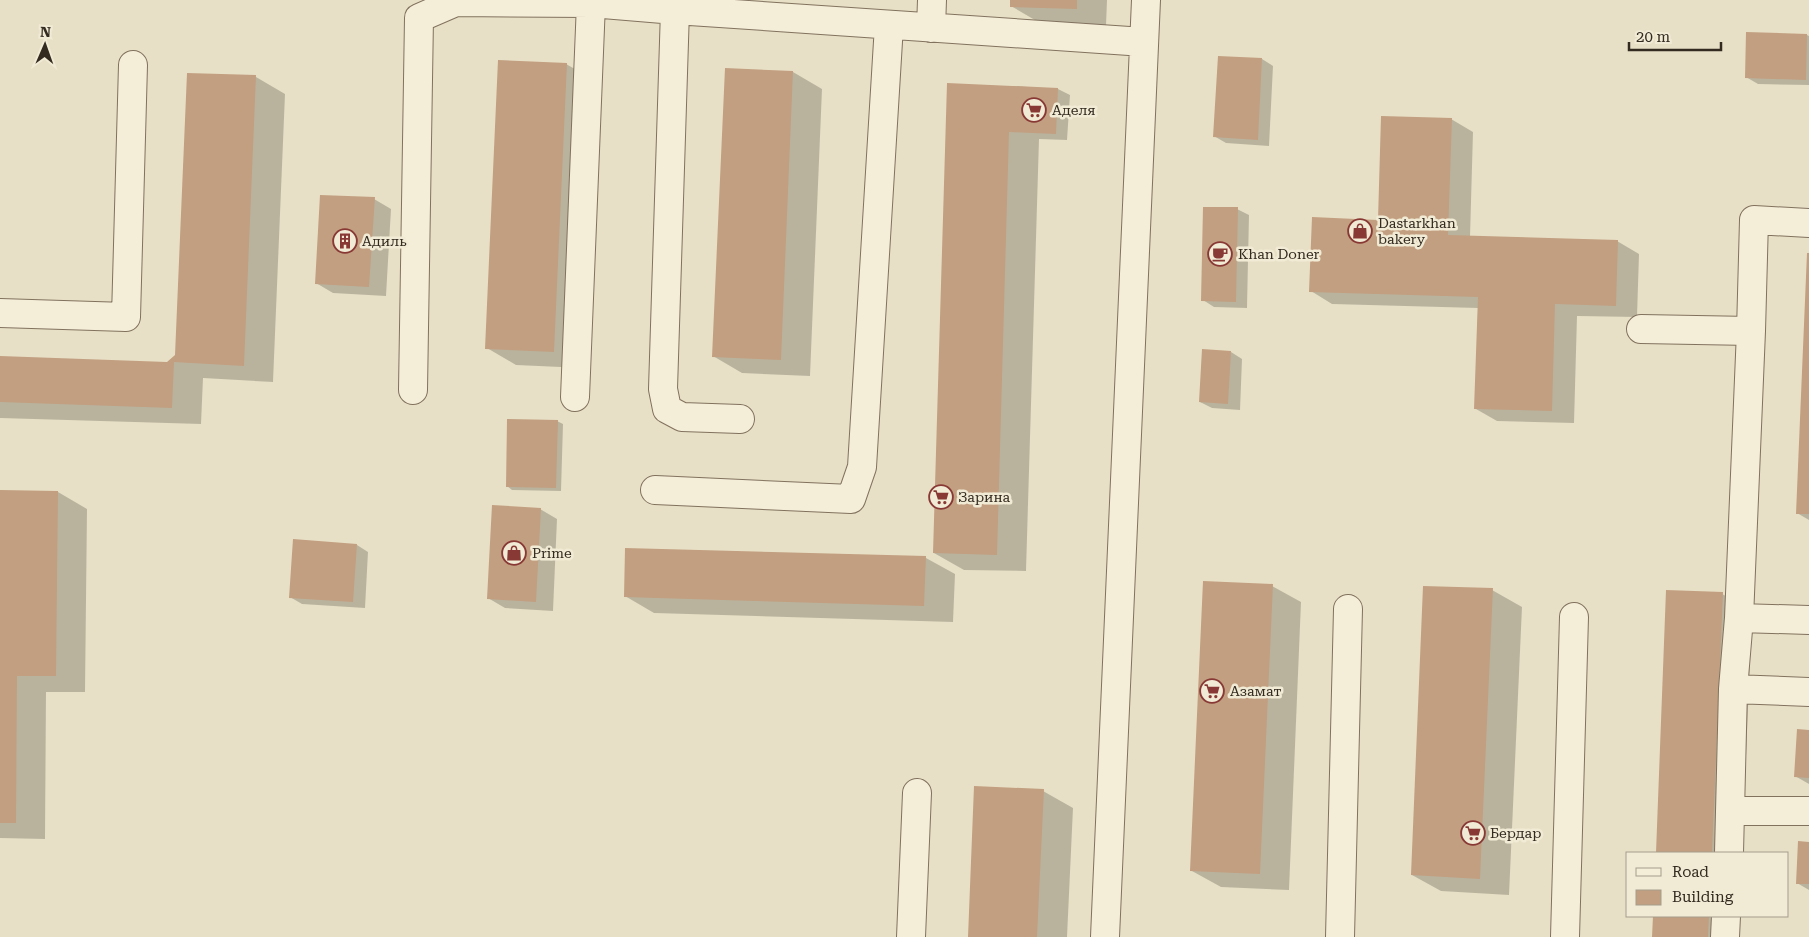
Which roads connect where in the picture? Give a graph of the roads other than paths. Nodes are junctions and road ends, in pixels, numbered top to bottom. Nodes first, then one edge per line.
1 (932, 0) edge
2 (1146, 0) edge
3 (591, 3) junction
4 (675, 10) junction
5 (889, 26) junction
6 (931, 28) junction
7 (1144, 42) junction
8 (133, 65) dead end
9 (1809, 223) edge
10 (0, 313) edge
11 (1641, 329) dead end
12 (1751, 331) junction
13 (413, 390) dead end
14 (575, 397) dead end
15 (740, 419) dead end
16 (655, 490) dead end
17 (1348, 609) dead end
18 (1574, 616) dead end
19 (1739, 618) junction
20 (1809, 620) edge
21 (1733, 689) junction
22 (1809, 692) edge
23 (917, 793) dead end
24 (1730, 811) junction
25 (1809, 811) edge
26 (1728, 852) edge
27 (1726, 917) edge
28 (911, 937) edge
29 (1105, 937) edge
30 (1340, 937) edge
31 (1565, 937) edge
32 (1725, 937) edge

1 - 6 street
2 - 7 street
3 - 4 street
3 - 13 street
3 - 14 street
4 - 5 street
4 - 15 street
5 - 6 street
5 - 16 street
6 - 7 street
7 - 29 street
8 - 10 street
9 - 12 street
11 - 12 street
12 - 19 street
17 - 30 street
18 - 31 street
19 - 20 street
19 - 21 street
21 - 22 street
21 - 24 street
23 - 28 street
24 - 25 street
24 - 26 street
27 - 32 street

